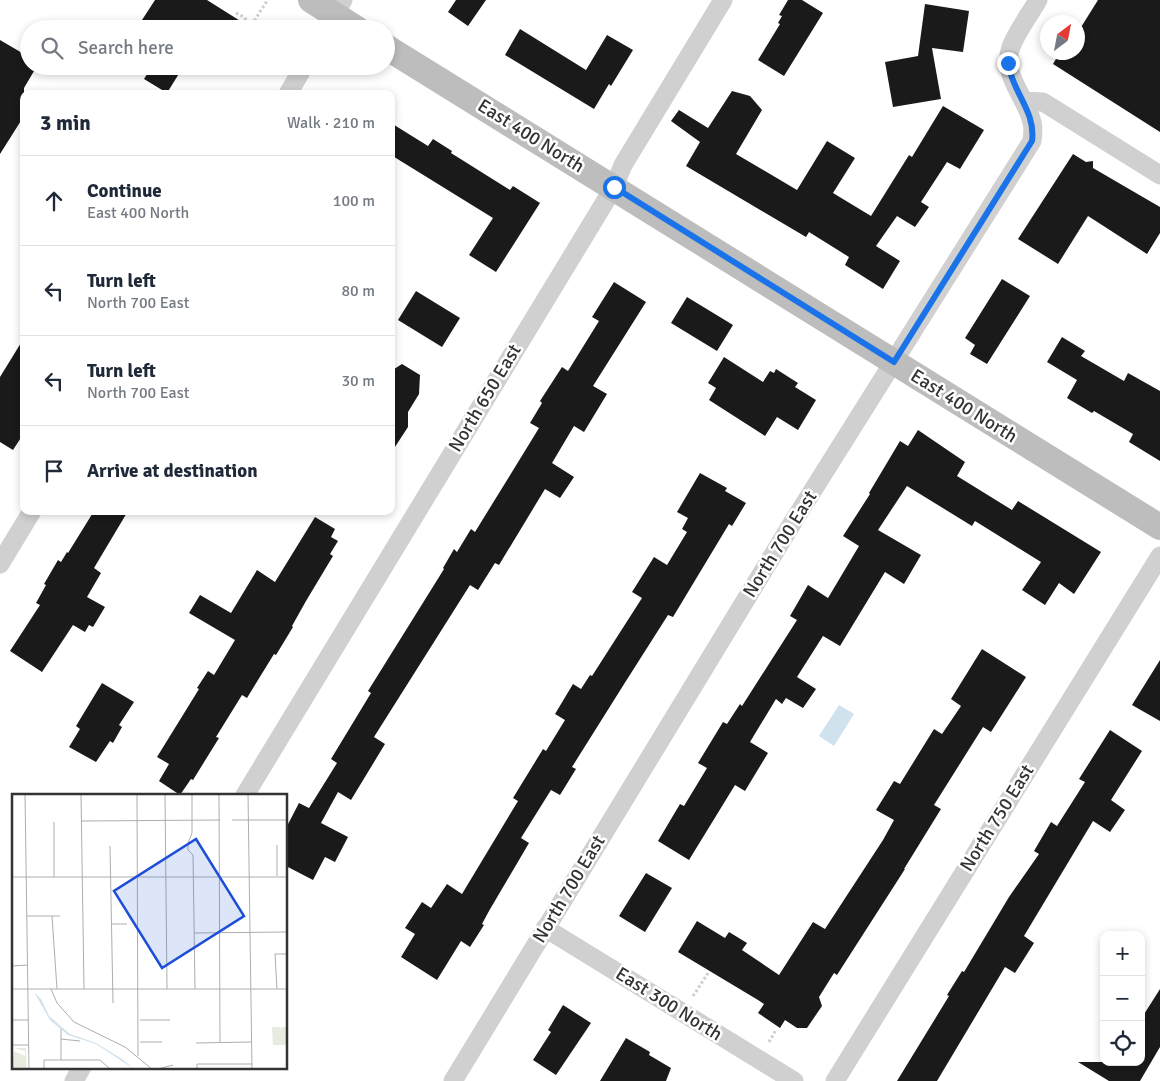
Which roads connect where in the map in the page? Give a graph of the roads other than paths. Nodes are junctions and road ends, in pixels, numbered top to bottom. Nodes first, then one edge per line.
1 (311, 0) edge
2 (724, 0) edge
3 (1038, 0) edge
4 (335, 14) edge
5 (395, 52) edge
6 (299, 75) edge
7 (290, 90) edge
8 (1023, 101) junction
9 (1160, 175) edge
10 (614, 187) junction
11 (894, 362) junction
12 (30, 515) edge
13 (1160, 527) edge
14 (1160, 556) edge
15 (0, 564) edge
16 (246, 794) edge
17 (545, 928) junction
18 (81, 1068) edge
19 (74, 1081) edge
20 (453, 1081) edge
21 (794, 1081) edge
22 (835, 1081) edge

1 - 4 main road
2 - 10 street, North 650 East
3 - 8 street, North 700 East
5 - 10 main road, East 400 North
6 - 7 street
8 - 9 street
8 - 11 street, North 700 East
10 - 11 main road, East 400 North
10 - 16 street, North 650 East
11 - 13 main road, East 400 North
11 - 17 street, North 700 East
12 - 15 street
14 - 22 street, North 750 East
17 - 20 street, North 700 East
17 - 21 street, East 300 North
18 - 19 street

